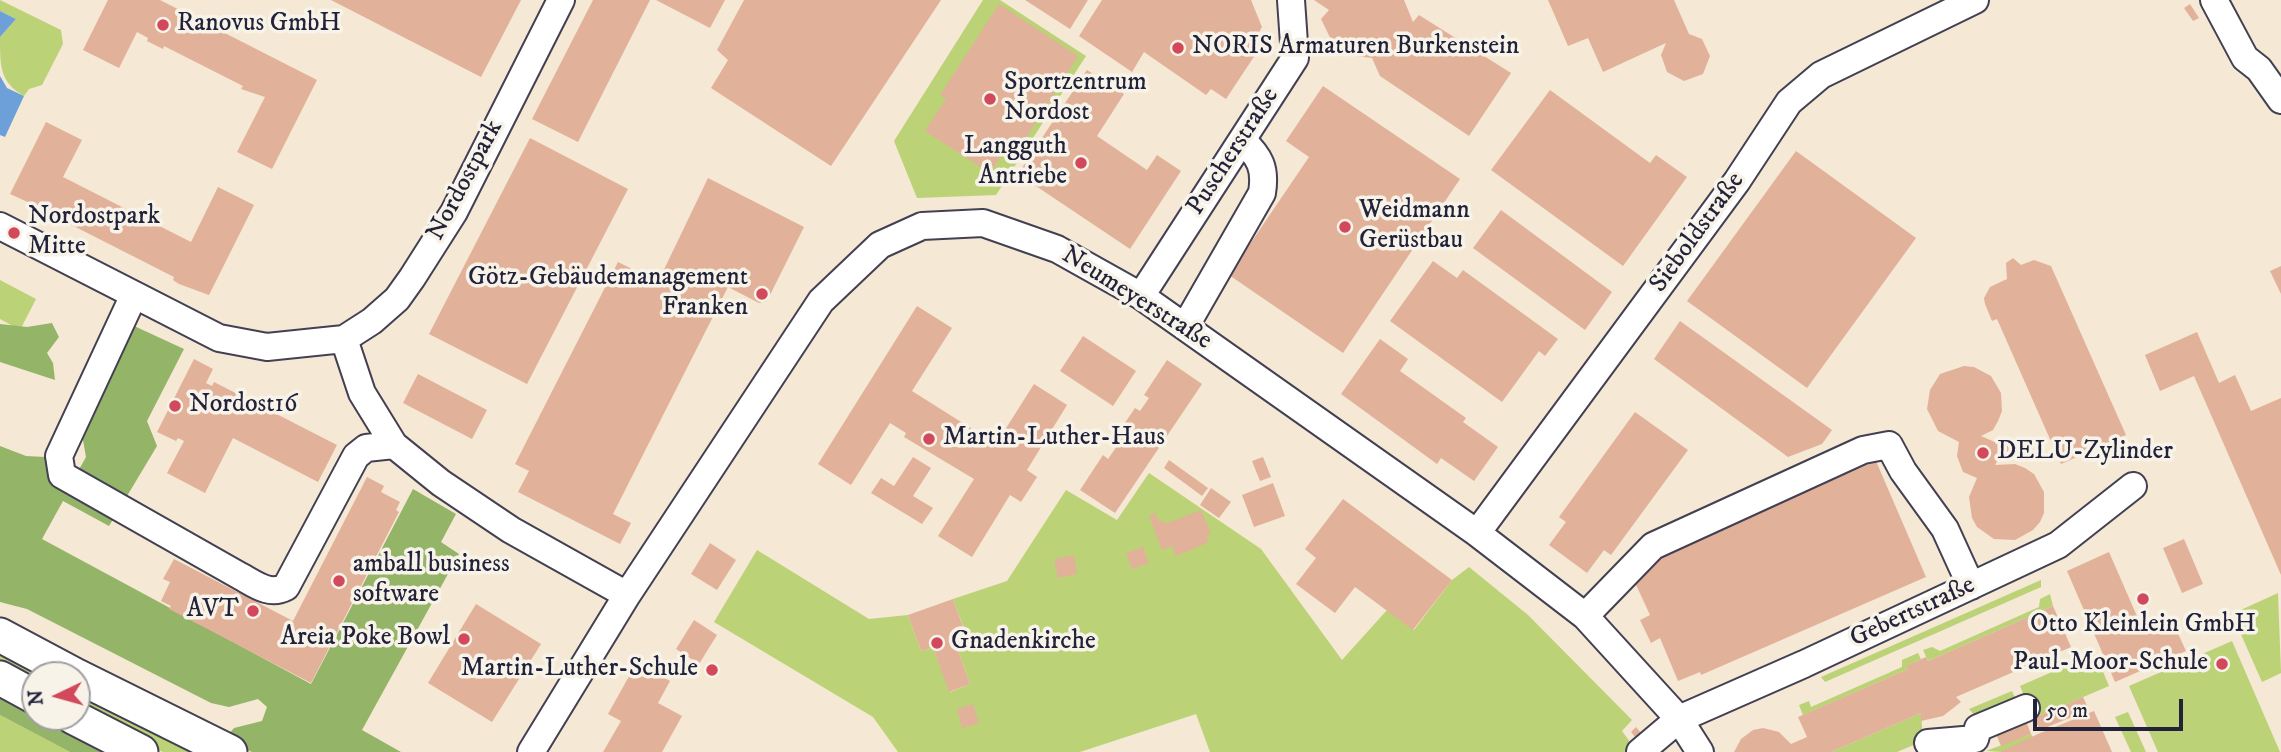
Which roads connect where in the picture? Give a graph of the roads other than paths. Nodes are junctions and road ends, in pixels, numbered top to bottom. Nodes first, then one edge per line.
1 (561, 0) edge
2 (1291, 0) edge
3 (1975, 0) edge
4 (2214, 0) edge
5 (2281, 100) edge
6 (1242, 140) junction
7 (0, 226) edge
8 (1141, 296) junction
9 (133, 297) junction
10 (1185, 327) junction
11 (344, 339) junction
12 (394, 445) junction
13 (2133, 486) dead end
14 (1477, 533) junction
15 (1971, 586) junction
16 (627, 595) junction
17 (1585, 616) junction
18 (0, 635) edge
19 (49, 661) edge
20 (0, 678) edge
21 (91, 682) edge
22 (21, 689) edge
23 (2026, 708) dead end
24 (1679, 719) junction
25 (91, 726) edge
26 (1928, 743) dead end
27 (1977, 746) edge
28 (141, 752) edge
29 (230, 752) edge
30 (531, 752) edge
31 (1640, 752) edge
32 (1700, 752) edge

1 - 11 street, Nordostpark
2 - 6 street, Puscherstraße
3 - 14 street, Sieboldstraße
4 - 5 street
6 - 8 street, Puscherstraße
6 - 10 street
7 - 9 street, Nordostpark
8 - 10 street, Neumeyerstraße
8 - 16 street, Neumeyerstraße
9 - 11 street, Nordostpark
9 - 12 street
10 - 14 street, Neumeyerstraße
11 - 12 street
12 - 16 street
13 - 15 street, Gebertstraße
14 - 17 street, Neumeyerstraße
15 - 17 street
15 - 24 street, Gebertstraße
16 - 30 street, Neumeyerstraße
17 - 24 street, Neumeyerstraße
18 - 19 main road
20 - 22 main road
21 - 29 main road
23 - 27 street
24 - 31 street, Gebertstraße
24 - 32 street, Neumeyerstraße
25 - 28 main road
26 - 27 street

